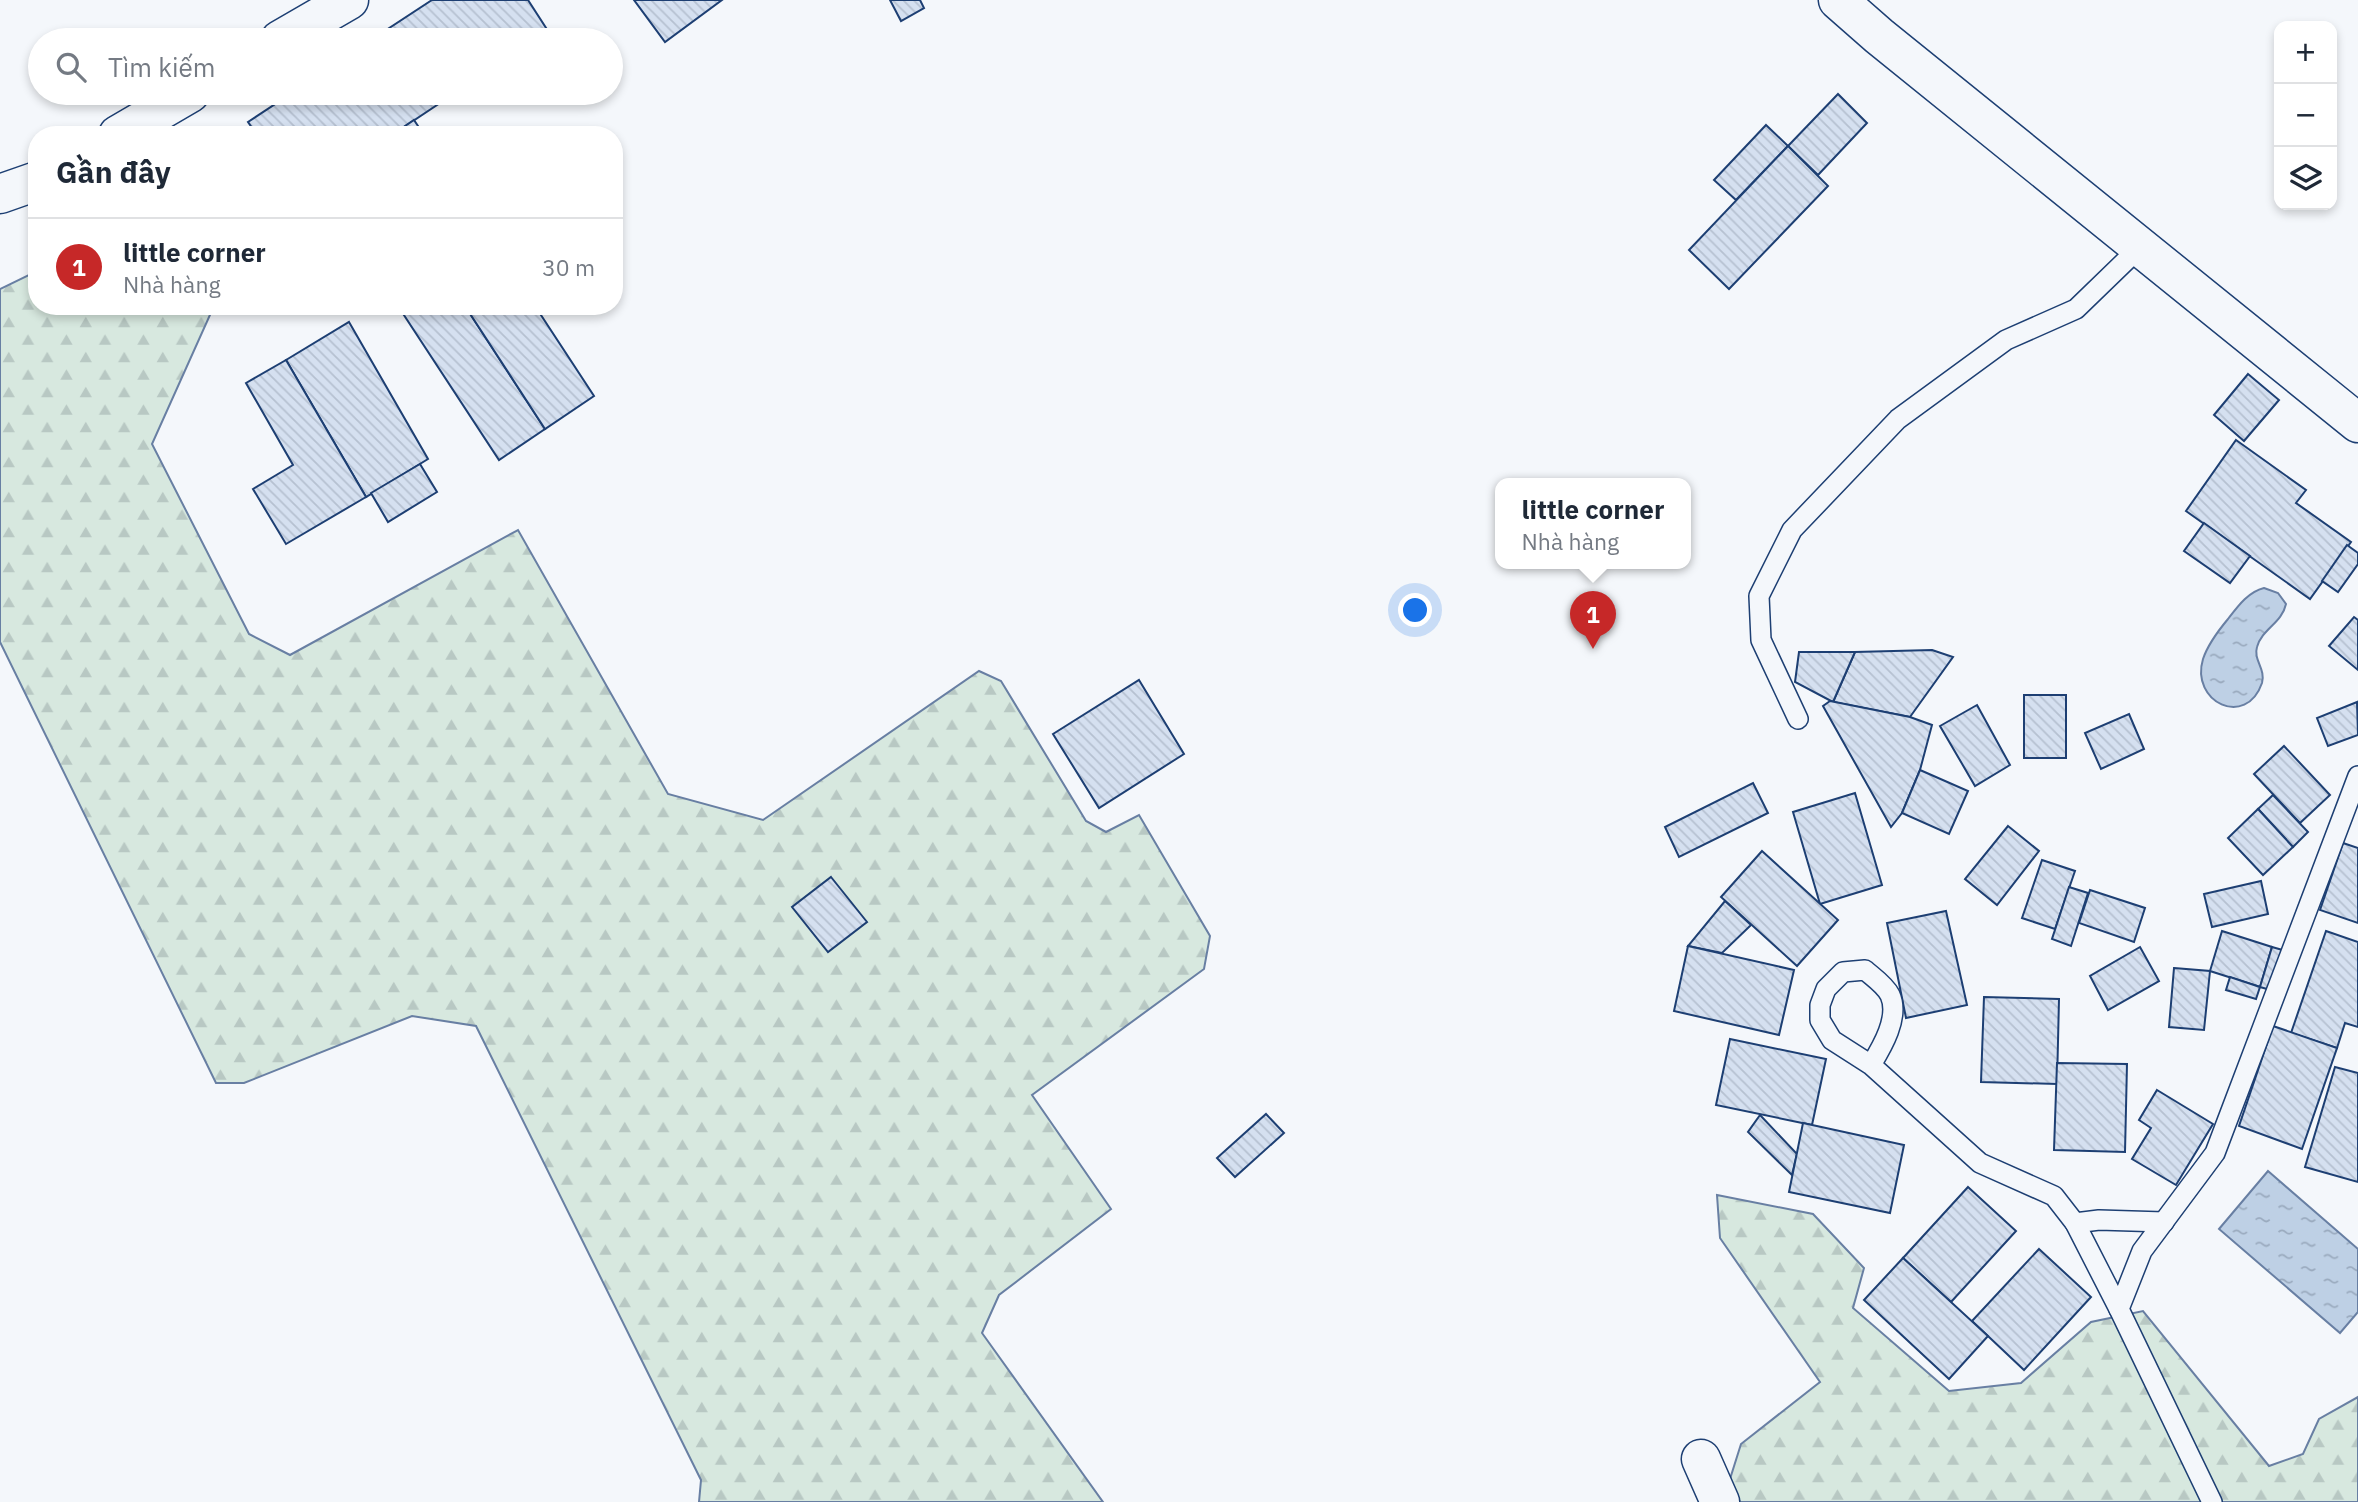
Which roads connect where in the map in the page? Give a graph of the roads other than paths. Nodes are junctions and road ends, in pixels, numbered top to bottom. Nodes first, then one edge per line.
1 (349, 0) edge
2 (1838, 0) edge
3 (301, 28) edge
4 (169, 105) edge
5 (133, 126) edge
6 (28, 184) edge
7 (0, 194) edge
8 (2140, 247) junction
9 (2358, 423) edge
10 (1798, 719) dead end
11 (2358, 776) edge
12 (1871, 1065) junction
13 (2164, 1222) junction
14 (2075, 1223) junction
15 (2119, 1309) junction
16 (1701, 1458) dead end
17 (1720, 1502) edge
18 (2212, 1502) edge

1 - 3 street
2 - 8 street
4 - 5 street
6 - 7 street
8 - 9 street
8 - 10 lane
11 - 13 lane
12 - 12 lane
12 - 14 lane
13 - 14 lane
13 - 15 lane
14 - 15 lane
15 - 18 lane
16 - 17 street

